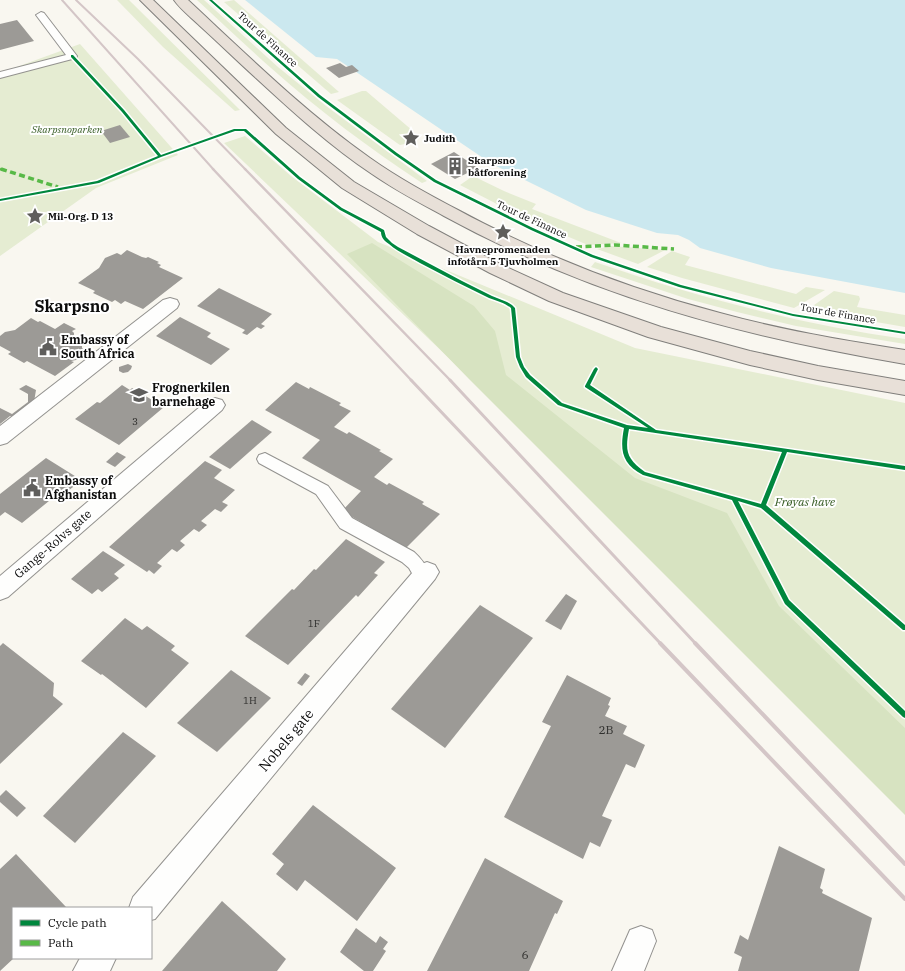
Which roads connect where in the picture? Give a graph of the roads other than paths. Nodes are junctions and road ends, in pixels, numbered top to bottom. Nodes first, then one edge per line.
1 (146, 0) edge
2 (180, 0) edge
3 (41, 15) dead end
4 (0, 75) edge
5 (170, 304) dead end
6 (905, 357) edge
7 (905, 388) edge
8 (215, 405) dead end
9 (0, 438) edge
10 (264, 459) dead end
11 (425, 574) joint
12 (0, 590) edge
13 (145, 907) edge
14 (641, 941) dead end
15 (100, 959) edge
16 (89, 971) edge
17 (628, 971) edge

1 - 7 highway
2 - 6 highway
3 - 4 lane
5 - 9 street
8 - 12 street, Gange-Rolvs gate
10 - 11 lane
11 - 13 street, Nobels gate
14 - 17 street
15 - 16 street

